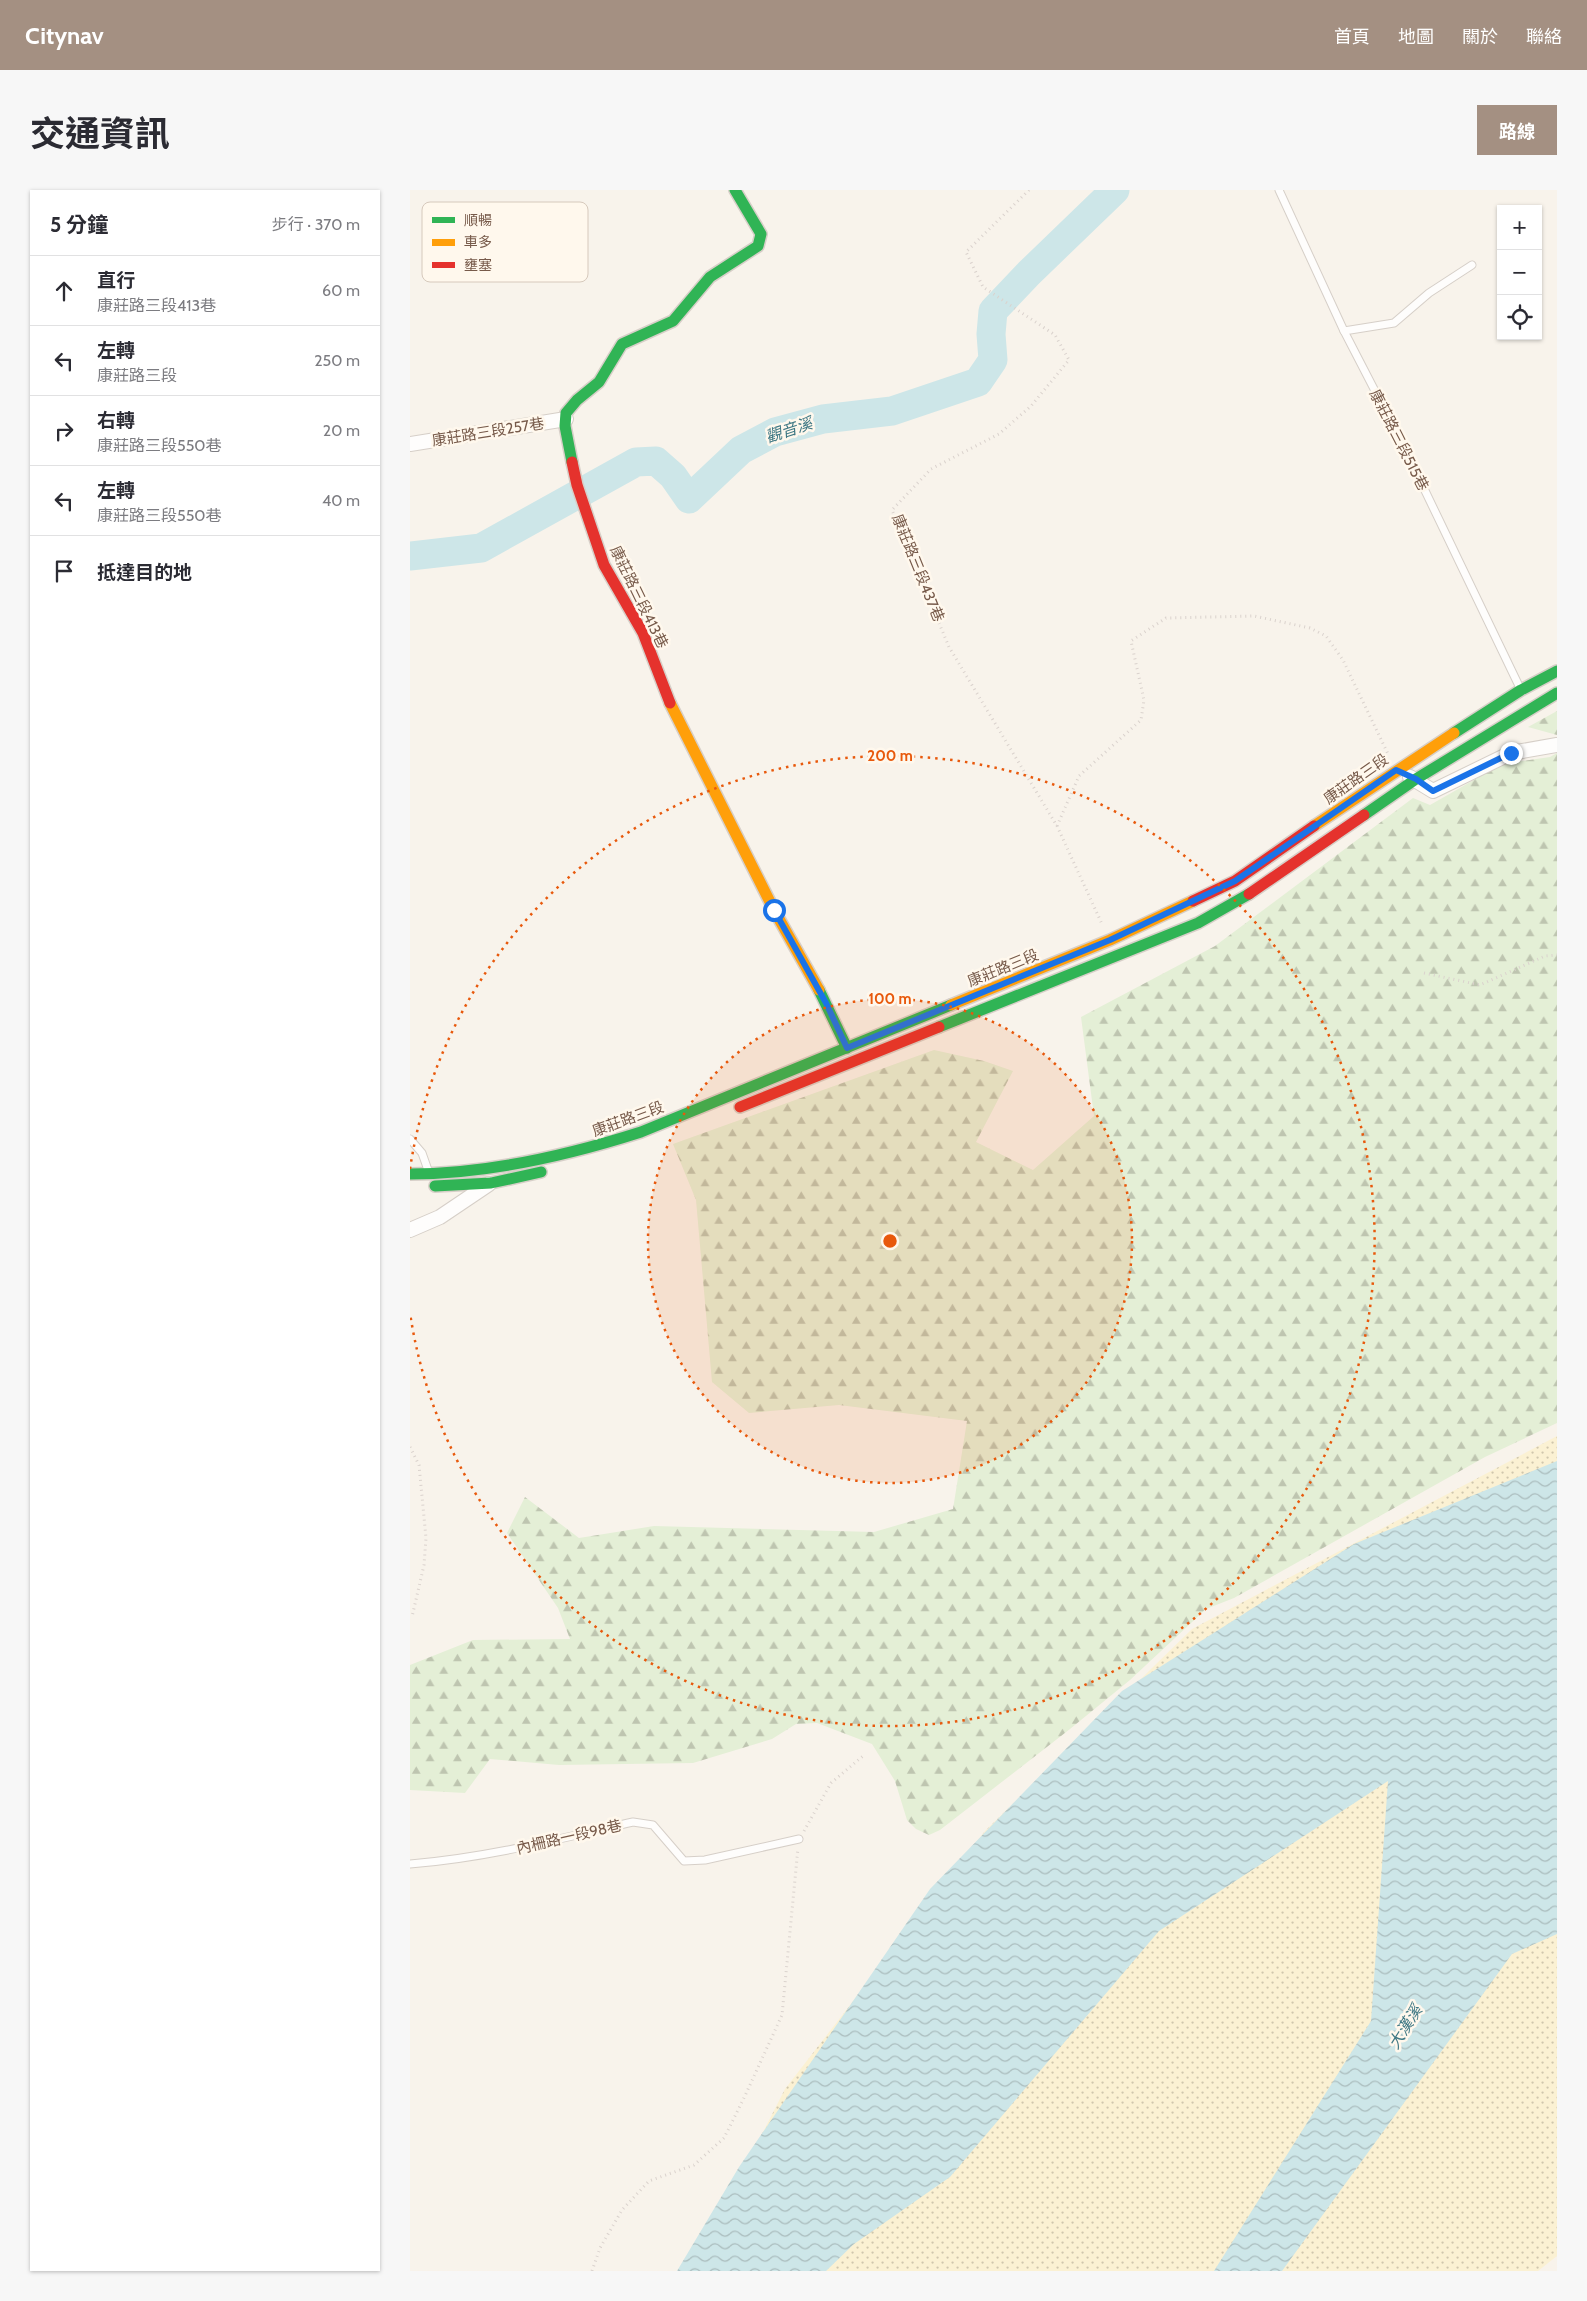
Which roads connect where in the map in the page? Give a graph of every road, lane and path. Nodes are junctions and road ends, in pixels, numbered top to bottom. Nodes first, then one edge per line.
1 (735, 190) edge
2 (1029, 190) edge
3 (1279, 190) edge
4 (1472, 265) dead end
5 (1344, 331) junction
6 (566, 419) junction
7 (410, 444) edge
8 (1557, 671) edge
9 (1521, 690) junction
10 (1557, 693) edge
11 (1557, 746) edge
12 (1396, 770) junction
13 (1416, 779) junction
14 (1057, 826) junction
15 (1110, 940) junction
16 (1557, 955) edge
17 (1424, 974) dead end
18 (847, 1048) junction
19 (724, 1113) dead end
20 (410, 1139) edge
21 (556, 1169) dead end
22 (410, 1174) edge
23 (429, 1174) junction
24 (491, 1183) junction
25 (429, 1186) joint
26 (410, 1230) edge
27 (410, 1447) edge
28 (412, 1617) dead end
29 (863, 1756) dead end
30 (799, 1839) junction
31 (410, 1864) edge
32 (592, 2271) edge

1 - 6 main road
2 - 14 path, 康莊路三段437巷
3 - 5 lane, 康莊路三段515巷
4 - 5 lane
5 - 9 lane, 康莊路三段515巷
6 - 7 street, 康莊路三段257巷
6 - 18 main road, 康莊路三段413巷
8 - 9 main road, 康莊路三段
9 - 12 main road, 康莊路三段
10 - 13 main road
11 - 13 street
12 - 13 street
12 - 14 path
12 - 15 main road, 康莊路三段
13 - 19 main road
14 - 15 path, 康莊路三段437巷
15 - 18 main road, 康莊路三段
16 - 17 path
18 - 23 main road, 康莊路三段
20 - 23 lane
21 - 24 main road
22 - 23 main road, 康莊路三段
23 - 25 lane
24 - 25 main road
24 - 26 street
27 - 28 path
29 - 30 path
30 - 31 lane, 內柵路一段98巷
30 - 32 path

